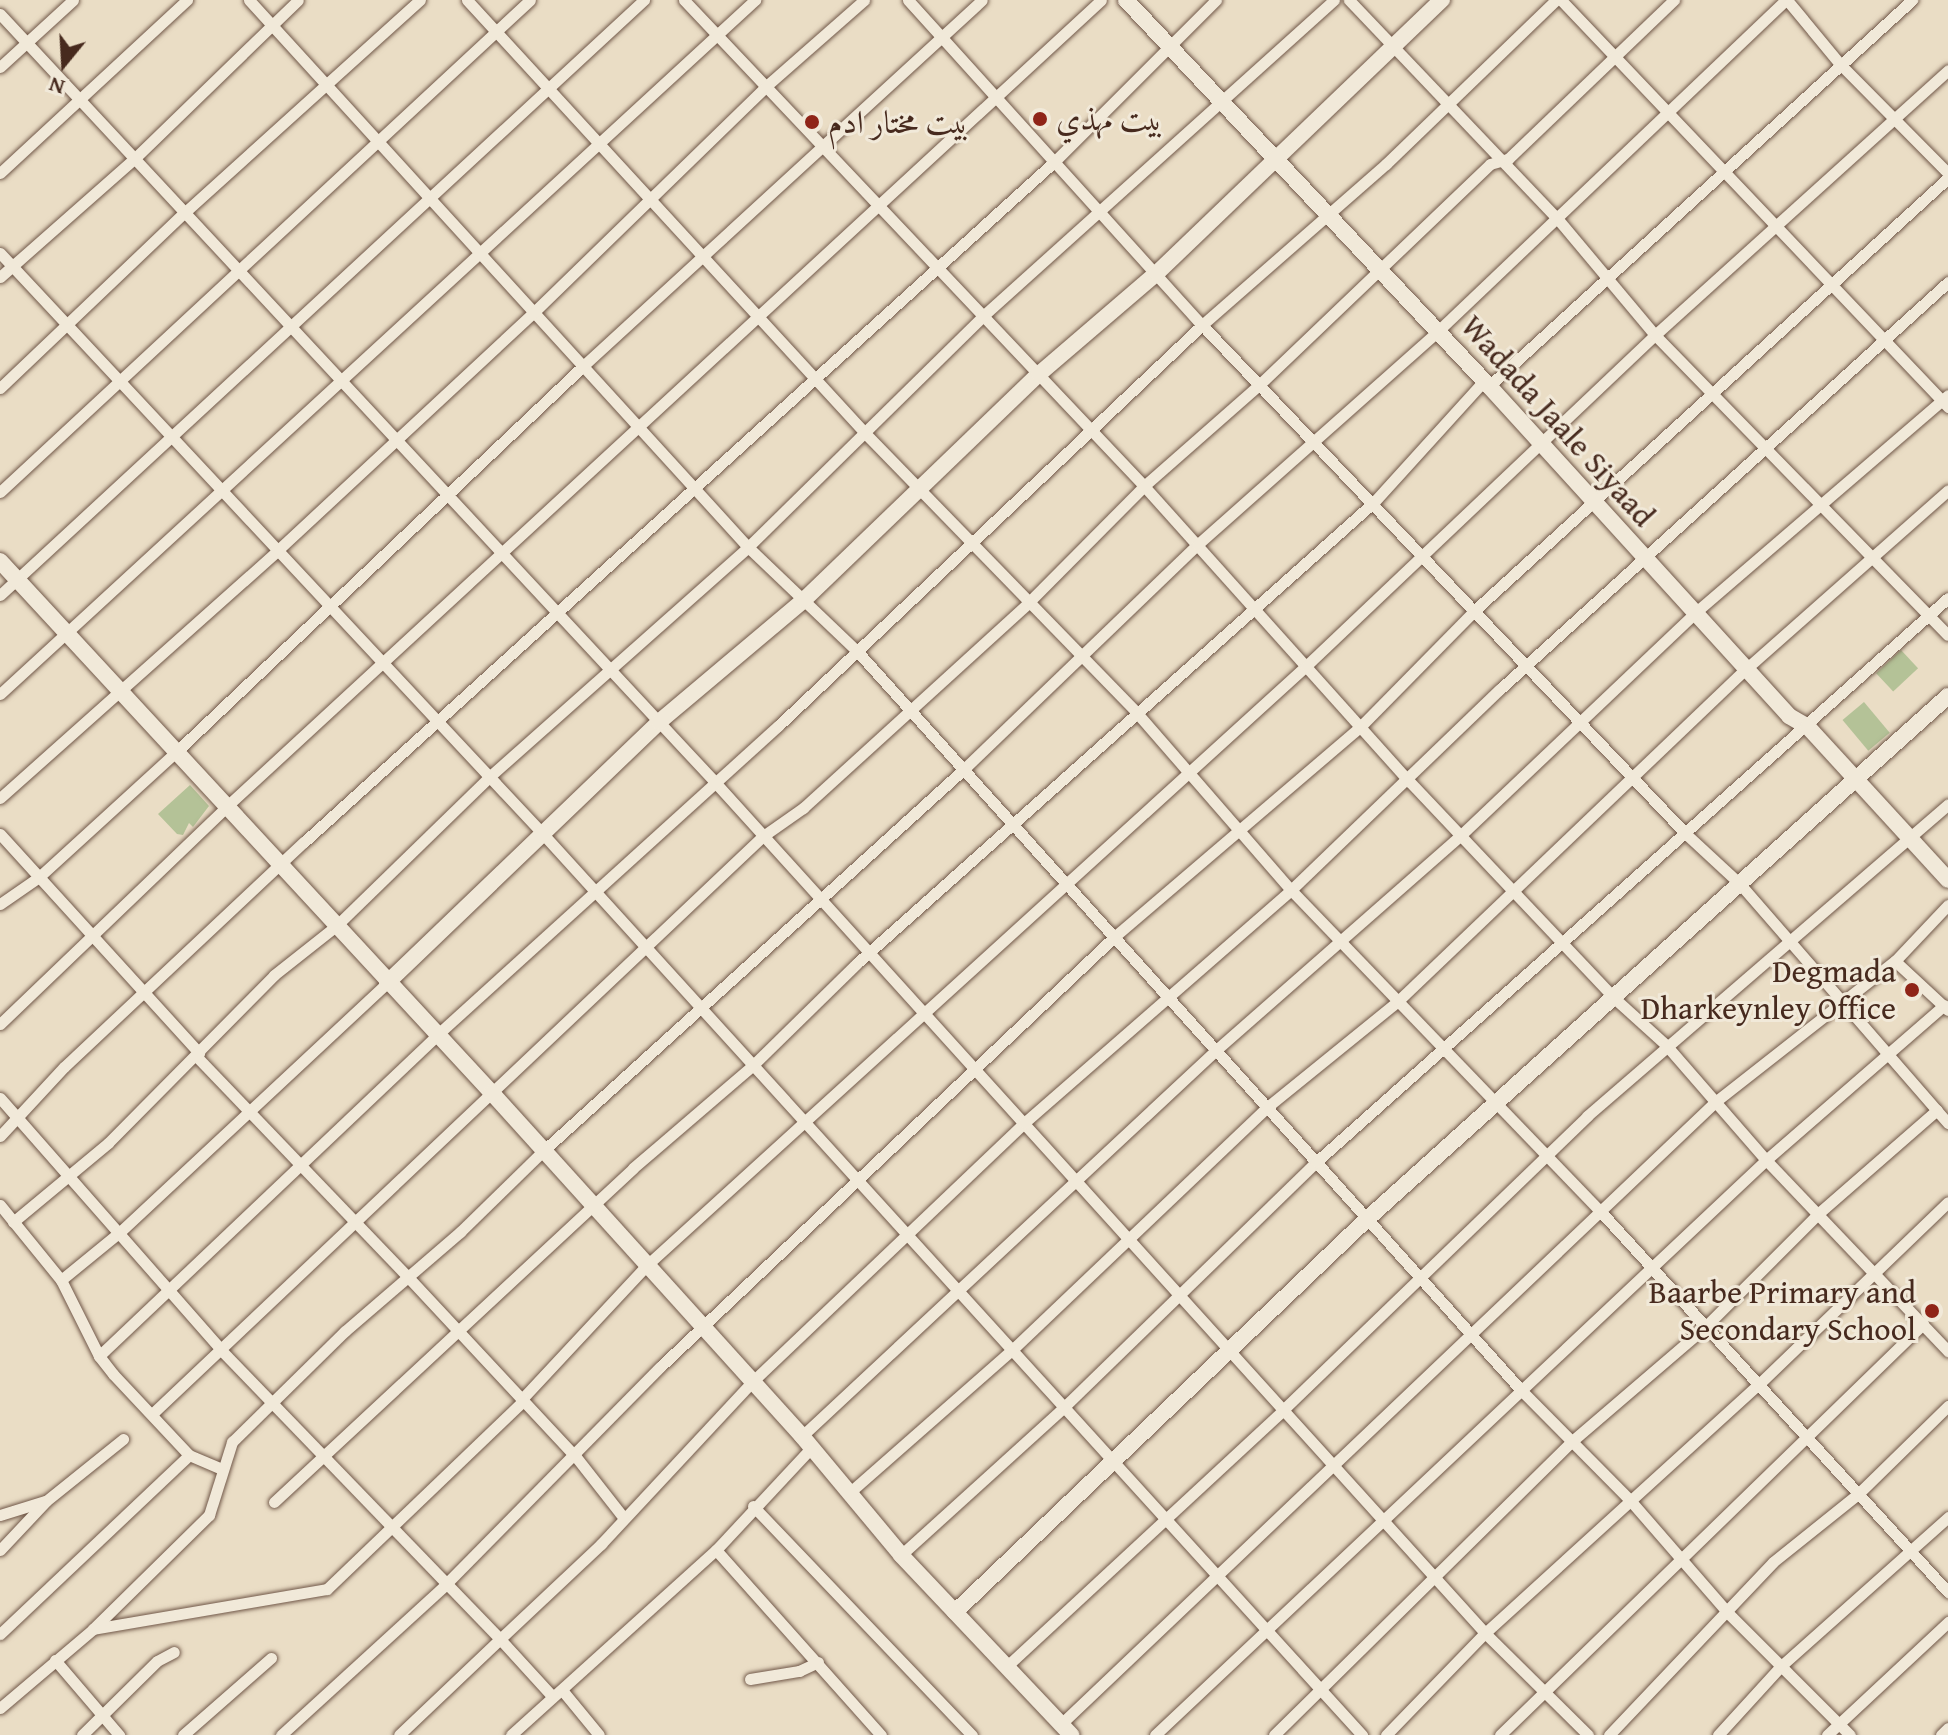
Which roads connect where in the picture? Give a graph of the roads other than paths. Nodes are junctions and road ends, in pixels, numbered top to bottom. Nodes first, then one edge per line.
1 (73, 0) edge
2 (187, 0) edge
3 (249, 0) edge
4 (298, 0) edge
5 (420, 0) edge
6 (467, 0) edge
7 (530, 0) edge
8 (644, 0) edge
9 (684, 0) edge
10 (755, 0) edge
11 (864, 0) edge
12 (908, 0) edge
13 (982, 0) edge
14 (1101, 0) edge
15 (1126, 0) edge
16 (1216, 0) edge
17 (1334, 0) edge
18 (1349, 0) edge
19 (1442, 0) edge
20 (1558, 0) edge
21 (1674, 0) edge
22 (1786, 0) edge
23 (1912, 0) edge
24 (0, 14) edge
25 (271, 24) junction
26 (497, 32) junction
27 (716, 36) junction
28 (942, 36) junction
29 (26, 42) junction
30 (1393, 46) junction
31 (1170, 47) junction
32 (1613, 55) junction
33 (1840, 64) junction
34 (0, 67) edge
35 (1948, 70) edge
36 (325, 85) junction
37 (764, 88) junction
38 (547, 89) junction
39 (998, 97) junction
40 (79, 100) junction
41 (1223, 101) junction
42 (1447, 105) junction
43 (1668, 114) junction
44 (1895, 120) junction
45 (378, 142) junction
46 (596, 143) junction
47 (822, 150) junction
48 (1273, 157) junction
49 (134, 159) junction
50 (1054, 162) junction
51 (1501, 162) junction
52 (0, 173) edge
53 (1724, 173) junction
54 (1948, 176) edge
55 (428, 197) junction
56 (653, 199) junction
57 (878, 205) junction
58 (184, 213) junction
59 (1101, 213) junction
60 (1325, 214) junction
61 (1556, 217) junction
62 (1773, 227) junction
63 (0, 253) edge
64 (482, 256) junction
65 (703, 257) junction
66 (936, 265) junction
67 (12, 266) junction
68 (236, 269) junction
69 (1380, 271) junction
70 (1157, 273) junction
71 (1609, 276) junction
72 (0, 277) edge
73 (1948, 282) edge
74 (1830, 284) junction
75 (533, 313) junction
76 (983, 316) junction
77 (760, 320) junction
78 (1202, 325) junction
79 (67, 327) junction
80 (290, 327) junction
81 (1438, 331) junction
82 (1655, 335) junction
83 (1887, 341) junction
84 (583, 366) junction
85 (1039, 374) junction
86 (814, 376) junction
87 (117, 380) junction
88 (343, 384) junction
89 (1260, 384) junction
90 (1489, 386) junction
91 (0, 388) edge
92 (1716, 395) junction
93 (1946, 401) edge
94 (637, 426) junction
95 (1092, 432) junction
96 (865, 433) junction
97 (170, 435) junction
98 (394, 440) junction
99 (1313, 442) junction
100 (1540, 443) junction
101 (1766, 450) junction
102 (1144, 486) junction
103 (920, 489) junction
104 (1948, 490) edge
105 (697, 491) junction
106 (0, 492) edge
107 (224, 493) junction
108 (448, 498) junction
109 (1374, 502) junction
110 (1595, 503) junction
111 (1815, 504) junction
112 (974, 543) junction
113 (1197, 545) junction
114 (748, 547) junction
115 (279, 549) junction
116 (500, 554) junction
117 (1420, 555) junction
118 (1645, 557) junction
119 (1872, 558) junction
120 (0, 561) edge
121 (16, 579) junction
122 (0, 595) edge
123 (1948, 598) edge
124 (805, 599) junction
125 (1029, 602) junction
126 (328, 604) junction
127 (1255, 609) junction
128 (1475, 610) junction
129 (1697, 611) junction
130 (556, 612) junction
131 (1930, 615) junction
132 (67, 633) junction
133 (1948, 635) edge
134 (857, 651) junction
135 (1082, 659) junction
136 (385, 664) junction
137 (1530, 664) junction
138 (1306, 666) junction
139 (1747, 668) junction
140 (606, 670) junction
141 (121, 691) junction
142 (0, 694) edge
143 (1948, 696) edge
144 (908, 711) junction
145 (1137, 713) junction
146 (1583, 721) junction
147 (659, 722) junction
148 (438, 723) junction
149 (1361, 726) junction
150 (1808, 727) junction
151 (176, 752) junction
152 (964, 769) junction
153 (1188, 772) junction
154 (1635, 777) junction
155 (488, 778) junction
156 (713, 780) junction
157 (1409, 781) junction
158 (1856, 782) junction
159 (0, 798) edge
160 (1948, 804) edge
161 (226, 807) junction
162 (1016, 826) junction
163 (1238, 829) junction
164 (0, 834) edge
165 (543, 834) junction
166 (1686, 834) junction
167 (1461, 835) junction
168 (763, 836) junction
169 (1911, 840) junction
170 (282, 865) junction
171 (39, 877) junction
172 (1948, 880) edge
173 (1066, 881) junction
174 (1740, 884) junction
175 (594, 890) junction
176 (1291, 890) junction
177 (1513, 891) junction
178 (820, 899) junction
179 (0, 904) edge
180 (1948, 905) edge
181 (336, 926) junction
182 (90, 937) junction
183 (1114, 937) junction
184 (1343, 943) junction
185 (1565, 944) junction
186 (1791, 944) junction
187 (642, 948) junction
188 (870, 953) junction
189 (1895, 961) junction
190 (387, 983) junction
191 (144, 996) junction
192 (1612, 996) junction
193 (1167, 999) junction
194 (1398, 1001) junction
195 (1843, 1001) junction
196 (1946, 1008) edge
197 (700, 1009) junction
198 (925, 1012) junction
199 (0, 1024) edge
200 (437, 1035) junction
201 (1666, 1045) junction
202 (1215, 1051) junction
203 (1444, 1052) junction
204 (198, 1055) junction
205 (1887, 1057) junction
206 (752, 1066) junction
207 (976, 1068) junction
208 (492, 1093) junction
209 (0, 1098) edge
210 (1715, 1102) junction
211 (1497, 1107) junction
212 (1266, 1108) junction
213 (1937, 1110) junction
214 (248, 1113) junction
215 (19, 1120) junction
216 (805, 1121) junction
217 (1024, 1123) junction
218 (1948, 1123) edge
219 (0, 1136) edge
220 (543, 1151) junction
221 (1545, 1156) junction
222 (1766, 1160) junction
223 (1316, 1162) junction
224 (300, 1163) junction
225 (70, 1173) junction
226 (857, 1179) junction
227 (1075, 1182) junction
228 (1948, 1202) edge
229 (0, 1205) edge
230 (592, 1206) junction
231 (1601, 1212) junction
232 (1820, 1212) junction
233 (1366, 1220) junction
234 (353, 1221) junction
235 (13, 1222) junction
236 (121, 1231) junction
237 (910, 1235) junction
238 (1127, 1240) junction
239 (647, 1265) junction
240 (1652, 1270) junction
241 (1873, 1273) junction
242 (407, 1276) junction
243 (1419, 1279) junction
244 (61, 1280) junction
245 (173, 1291) junction
246 (960, 1292) junction
247 (1177, 1296) junction
248 (1923, 1324) junction
249 (700, 1328) junction
250 (1703, 1329) junction
251 (458, 1333) junction
252 (1472, 1333) junction
253 (221, 1350) junction
254 (1012, 1350) junction
255 (1948, 1351) edge
256 (1228, 1352) junction
257 (99, 1356) junction
258 (752, 1382) junction
259 (1759, 1384) junction
260 (1521, 1390) junction
261 (522, 1400) junction
262 (273, 1401) junction
263 (1948, 1406) edge
264 (1064, 1407) junction
265 (1283, 1410) junction
266 (152, 1414) junction
267 (1804, 1438) junction
268 (123, 1439) dead end
269 (806, 1442) junction
270 (1571, 1442) junction
271 (189, 1455) junction
272 (576, 1457) junction
273 (326, 1459) junction
274 (1113, 1465) junction
275 (1336, 1467) junction
276 (222, 1469) junction
277 (849, 1493) junction
278 (1858, 1494) junction
279 (1629, 1499) junction
280 (46, 1501) junction
281 (274, 1502) dead end
282 (753, 1506) junction
283 (0, 1515) edge
284 (623, 1517) junction
285 (1948, 1517) edge
286 (1163, 1520) junction
287 (1384, 1523) junction
288 (392, 1531) junction
289 (0, 1550) edge
290 (716, 1550) junction
291 (1911, 1551) junction
292 (901, 1555) junction
293 (1679, 1558) junction
294 (1215, 1576) junction
295 (1436, 1580) junction
296 (445, 1585) junction
297 (1948, 1592) edge
298 (955, 1612) junction
299 (1729, 1614) junction
300 (1948, 1622) edge
301 (93, 1629) junction
302 (1264, 1631) junction
303 (1485, 1633) junction
304 (0, 1634) edge
305 (500, 1639) junction
306 (174, 1652) dead end
307 (271, 1658) dead end
308 (55, 1660) junction
309 (818, 1662) junction
310 (1007, 1666) junction
311 (1781, 1666) junction
312 (750, 1679) dead end
313 (1322, 1691) junction
314 (557, 1693) junction
315 (1546, 1693) junction
316 (0, 1708) edge
317 (104, 1715) junction
318 (1838, 1724) junction
319 (1948, 1728) edge
320 (1066, 1730) edge
321 (82, 1735) edge
322 (119, 1735) edge
323 (183, 1735) edge
324 (281, 1735) edge
325 (399, 1735) edge
326 (511, 1735) edge
327 (599, 1735) edge
328 (881, 1735) edge
329 (972, 1735) edge
330 (1155, 1735) edge
331 (1274, 1735) edge
332 (1362, 1735) edge
333 (1386, 1735) edge
334 (1500, 1735) edge
335 (1588, 1735) edge
336 (1609, 1735) edge
337 (1718, 1735) edge
338 (1827, 1735) edge
339 (1850, 1735) edge
340 (1941, 1735) edge

1 - 29 street
2 - 40 street
3 - 25 street
4 - 25 street
5 - 36 street
6 - 26 street
7 - 26 street
8 - 38 street
9 - 27 street
10 - 27 street
11 - 37 street
12 - 28 street
13 - 28 street
14 - 39 street
15 - 31 street, Wadada Jaale Siyaad
16 - 31 street
17 - 41 street
18 - 30 street
19 - 30 street
20 - 32 street
20 - 42 street
21 - 32 street
22 - 33 street
22 - 43 street
23 - 33 street
24 - 29 street
25 - 36 street
25 - 49 street
26 - 38 street
26 - 45 street
27 - 37 street
27 - 46 street
28 - 39 street
28 - 47 street
29 - 34 street
29 - 40 street
30 - 42 street
30 - 48 street
31 - 41 street, Wadada Jaale Siyaad
31 - 50 street
32 - 43 street
32 - 51 street
33 - 44 street
33 - 53 street
35 - 44 street
36 - 45 street
36 - 58 street
37 - 47 street
37 - 56 street
38 - 46 street
38 - 55 street
39 - 50 street
39 - 57 street
40 - 49 street
40 - 52 street
41 - 48 street, Wadada Jaale Siyaad
41 - 59 street
42 - 51 street
42 - 60 street
43 - 53 street
43 - 61 street
44 - 54 street
44 - 62 street
45 - 55 street
45 - 68 street
46 - 56 street
46 - 64 street
47 - 57 street
47 - 65 street
48 - 60 street, Wadada Jaale Siyaad
48 - 70 street
49 - 58 street
49 - 67 street
50 - 59 street
50 - 66 street
51 - 61 street
51 - 69 street
53 - 62 street
53 - 71 street
54 - 74 street
55 - 64 street
55 - 80 street
56 - 65 street
56 - 75 street
57 - 66 street
57 - 77 street
58 - 68 street
58 - 79 street
59 - 70 street
59 - 76 street
60 - 69 street, Wadada Jaale Siyaad
60 - 78 street
61 - 71 street
61 - 81 street
62 - 74 street
62 - 82 street
63 - 67 street
64 - 75 street
64 - 88 street
65 - 77 street
65 - 84 street
66 - 76 street
66 - 86 street
67 - 72 street
67 - 79 street
68 - 80 street
68 - 87 street
69 - 81 street, Wadada Jaale Siyaad
69 - 89 street
70 - 78 street
70 - 85 street
71 - 82 street
71 - 90 street
73 - 83 street
74 - 83 street
74 - 92 street
75 - 84 street
75 - 98 street
76 - 85 street
76 - 96 street
77 - 86 street
77 - 94 street
78 - 89 street
78 - 95 street
79 - 87 street
79 - 91 street
80 - 88 street
80 - 97 street
81 - 90 street, Wadada Jaale Siyaad
81 - 99 street
82 - 92 street
82 - 100 street
83 - 93 street
83 - 101 street
84 - 94 street
84 - 108 street
85 - 95 street
85 - 103 street
86 - 96 street
86 - 105 street
87 - 97 street
87 - 106 street
88 - 98 street
88 - 107 street
89 - 99 street
89 - 102 street
90 - 100 street, Wadada Jaale Siyaad
90 - 109 street
92 - 101 street
92 - 110 street
93 - 111 street
94 - 105 street
94 - 116 street
95 - 102 street
95 - 112 street
96 - 103 street
96 - 114 street
97 - 107 street
97 - 121 street
98 - 108 street
98 - 115 street
99 - 109 street
99 - 113 street
100 - 110 street, Wadada Jaale Siyaad
100 - 117 street
101 - 111 street
101 - 118 street
102 - 113 street
102 - 125 street
103 - 112 street
103 - 124 street
104 - 119 street
105 - 114 street
105 - 130 street
107 - 115 street
107 - 132 street
108 - 116 street
108 - 126 street
109 - 117 street
109 - 127 street
110 - 118 street, Wadada Jaale Siyaad
110 - 128 street
111 - 119 street
111 - 129 street
112 - 125 street
112 - 134 street
113 - 127 street
113 - 135 street
114 - 124 street
114 - 140 street
115 - 126 street
115 - 141 street
116 - 130 street
116 - 136 street
117 - 128 street
117 - 138 street
118 - 129 street, Wadada Jaale Siyaad
118 - 137 street
119 - 131 street
119 - 139 street
120 - 121 street
121 - 122 street
121 - 132 street
123 - 131 street
124 - 134 street
124 - 147 street
125 - 135 street
125 - 144 street
126 - 136 street
126 - 151 street
127 - 138 street
127 - 145 street
128 - 137 street
128 - 149 street
129 - 139 street, Wadada Jaale Siyaad
129 - 146 street
130 - 140 street
130 - 148 street
131 - 133 street
131 - 150 street
132 - 141 street
132 - 142 street
134 - 144 street
134 - 156 street
135 - 145 street
135 - 152 street
136 - 148 street
136 - 161 street
137 - 146 street
137 - 157 street
138 - 149 street
138 - 153 street
139 - 150 street, Wadada Jaale Siyaad
139 - 154 street
140 - 147 street
140 - 155 street
141 - 151 street
141 - 159 street
143 - 158 street
144 - 152 street
144 - 168 street
145 - 153 street
145 - 162 street
146 - 154 street
146 - 167 street
147 - 156 street
147 - 165 street
148 - 155 street
148 - 170 street
149 - 157 street
149 - 163 street
150 - 158 street, Wadada Jaale Siyaad
150 - 166 street
151 - 161 street
151 - 171 street
152 - 162 street
152 - 178 street
153 - 163 street
153 - 173 street
154 - 166 street
154 - 177 street
155 - 165 street
155 - 181 street
156 - 168 street
156 - 175 street
157 - 167 street
157 - 176 street
158 - 169 street, Wadada Jaale Siyaad
158 - 174 street
160 - 169 street
161 - 170 street
161 - 182 street
162 - 173 street
162 - 188 street
163 - 176 street
163 - 183 street
164 - 171 street
165 - 175 street
165 - 190 street
166 - 174 street
166 - 185 street
167 - 177 street
167 - 184 street
168 - 178 street
168 - 187 street
169 - 172 street, Wadada Jaale Siyaad
169 - 186 street
170 - 181 street
170 - 191 street
171 - 179 street
171 - 182 street
173 - 183 street
173 - 198 street
174 - 186 street
174 - 192 street
175 - 187 street
175 - 200 street
176 - 184 street
176 - 193 street
177 - 185 street
177 - 194 street
178 - 188 street
178 - 197 street
180 - 189 street
181 - 190 street
181 - 204 street
182 - 191 street
182 - 199 street
183 - 193 street
183 - 207 street
184 - 194 street
184 - 202 street
185 - 192 street
185 - 203 street
186 - 195 street
186 - 201 street
187 - 197 street
187 - 208 street
188 - 198 street
188 - 206 street
189 - 195 street
189 - 196 street
190 - 200 street
190 - 214 street
191 - 204 street
191 - 215 street
192 - 201 street
192 - 211 street
193 - 202 street
193 - 217 street
194 - 203 street
194 - 212 street
195 - 205 street
195 - 210 street
196 - 205 street
197 - 206 street
197 - 220 street
198 - 207 street
198 - 216 street
200 - 208 street
200 - 224 street
201 - 210 street
201 - 221 street
202 - 212 street
202 - 227 street
203 - 211 street
203 - 223 street
204 - 214 street
204 - 225 street
205 - 213 street
205 - 222 street
206 - 216 street
206 - 230 street
207 - 217 street
207 - 226 street
208 - 220 street
208 - 234 street
209 - 215 street
210 - 222 street
210 - 231 street
211 - 221 street
211 - 233 street
212 - 223 street
212 - 238 street
213 - 218 street
213 - 232 street
214 - 224 street
214 - 236 street
215 - 219 street
215 - 225 street
216 - 226 street
216 - 239 street
217 - 227 street
217 - 237 street
220 - 230 street
220 - 242 street
221 - 231 street
221 - 243 street
222 - 232 street
222 - 240 street
223 - 233 street
223 - 247 street
224 - 234 street
224 - 245 street
225 - 235 street
225 - 236 street
226 - 237 street
226 - 249 street
227 - 238 street
227 - 246 street
228 - 241 street
229 - 235 street
230 - 239 street
230 - 251 street
231 - 240 street
231 - 252 street
232 - 241 street
232 - 250 street
233 - 243 street
233 - 256 street
234 - 242 street
234 - 253 street
235 - 244 street
236 - 244 street
236 - 245 street
237 - 246 street
237 - 258 street
238 - 247 street
238 - 254 street
239 - 249 street
239 - 261 street
240 - 250 street
240 - 260 street
241 - 248 street
241 - 259 street
242 - 251 street
242 - 262 street
243 - 252 street
243 - 265 street
244 - 257 street
245 - 253 street
245 - 257 street
246 - 254 street
246 - 269 street
247 - 256 street
247 - 264 street
248 - 255 street
248 - 267 street
249 - 258 street
249 - 272 street
250 - 259 street
250 - 270 street
251 - 261 street
251 - 273 street
252 - 260 street
252 - 275 street
253 - 262 street
253 - 266 street
254 - 264 street
254 - 277 street
256 - 265 street
256 - 274 street
257 - 266 street
258 - 269 street
258 - 284 street
259 - 267 street
259 - 279 street
260 - 270 street
260 - 287 street
261 - 272 street
261 - 288 street
262 - 273 street
262 - 276 street
263 - 278 street
264 - 274 street
264 - 292 street
265 - 275 street
265 - 286 street
266 - 271 street
267 - 278 street
267 - 293 street
268 - 280 street
269 - 277 street
269 - 282 street
270 - 279 street
270 - 295 street
271 - 276 street
271 - 304 street
272 - 284 street
272 - 296 street
273 - 281 street
273 - 288 street
274 - 286 street
274 - 298 street
275 - 287 street
275 - 294 street
276 - 301 street
277 - 292 street
278 - 291 street
278 - 299 street
279 - 293 street
279 - 303 street
280 - 283 street
280 - 289 street
282 - 290 street
282 - 329 street
284 - 305 street
285 - 291 street
286 - 294 street
286 - 310 street
287 - 295 street
287 - 302 street
288 - 296 street
288 - 301 street
290 - 309 street
290 - 314 street
291 - 297 street
291 - 311 street
292 - 298 street
293 - 299 street
293 - 315 street
294 - 302 street
294 - 320 street
295 - 303 street
295 - 313 street
296 - 305 street
296 - 324 street
298 - 310 street
299 - 311 street
299 - 336 street
300 - 318 street
301 - 308 street
302 - 313 street
302 - 330 street
303 - 315 street
303 - 333 street
305 - 314 street
305 - 325 street
306 - 317 street
307 - 323 street
308 - 316 street
308 - 317 street
309 - 312 street
309 - 328 street
310 - 320 street
311 - 318 street
311 - 337 street
313 - 331 street
313 - 332 street
314 - 326 street
314 - 327 street
315 - 334 street
315 - 335 street
317 - 321 street
317 - 322 street
318 - 338 street
318 - 339 street
319 - 340 street

